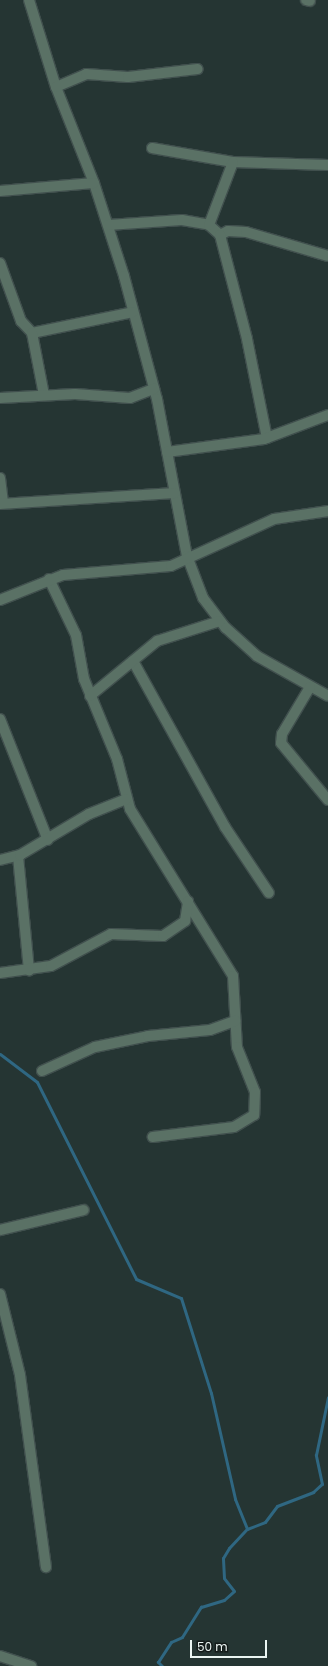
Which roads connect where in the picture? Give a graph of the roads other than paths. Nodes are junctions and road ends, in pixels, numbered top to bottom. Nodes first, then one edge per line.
1 (29, 0) edge
2 (198, 69) dead end
3 (56, 87) junction
4 (152, 148) dead end
5 (233, 162) junction
6 (328, 165) edge
7 (94, 183) junction
8 (0, 191) edge
9 (108, 225) junction
10 (208, 225) junction
11 (220, 235) junction
12 (328, 256) edge
13 (0, 263) edge
14 (134, 312) junction
15 (32, 333) junction
16 (154, 389) junction
17 (44, 395) junction
18 (0, 398) edge
19 (328, 415) edge
20 (267, 438) junction
21 (167, 452) junction
22 (0, 478) edge
23 (175, 493) junction
24 (1, 503) edge
25 (328, 511) edge
26 (187, 556) junction
27 (49, 579) junction
28 (0, 600) edge
29 (220, 621) junction
30 (133, 661) junction
31 (310, 687) junction
32 (90, 696) junction
33 (328, 696) edge
34 (0, 719) edge
35 (126, 799) junction
36 (328, 800) edge
37 (48, 840) junction
38 (18, 856) junction
39 (0, 860) edge
40 (268, 893) dead end
41 (188, 901) junction
42 (29, 970) junction
43 (0, 973) edge
44 (235, 1021) junction
45 (42, 1071) dead end
46 (153, 1137) dead end
47 (84, 1210) dead end
48 (0, 1230) edge
49 (0, 1294) edge
50 (46, 1567) dead end
51 (0, 1656) edge
52 (31, 1666) edge

1 - 3 street
2 - 3 street
3 - 7 street
4 - 5 street
5 - 6 street
5 - 10 street
7 - 8 street
7 - 9 street
9 - 10 street
9 - 14 street
10 - 11 street
11 - 12 street
11 - 20 street
13 - 15 street
14 - 15 street
14 - 16 street
15 - 17 street
16 - 17 street
16 - 21 street
17 - 18 street
19 - 20 street
20 - 21 street
21 - 23 street
22 - 24 street
23 - 24 street
23 - 26 street
25 - 26 street
26 - 27 street
26 - 29 street
27 - 28 street
27 - 32 street
29 - 30 street
29 - 31 street
30 - 32 street
30 - 40 street
31 - 33 street
31 - 36 street
32 - 35 street
34 - 37 street
35 - 37 street
35 - 41 street
37 - 38 street
38 - 39 street
38 - 42 street
41 - 42 street
41 - 44 street
42 - 43 street
44 - 45 street
44 - 46 street
47 - 48 street
49 - 50 street
51 - 52 street

